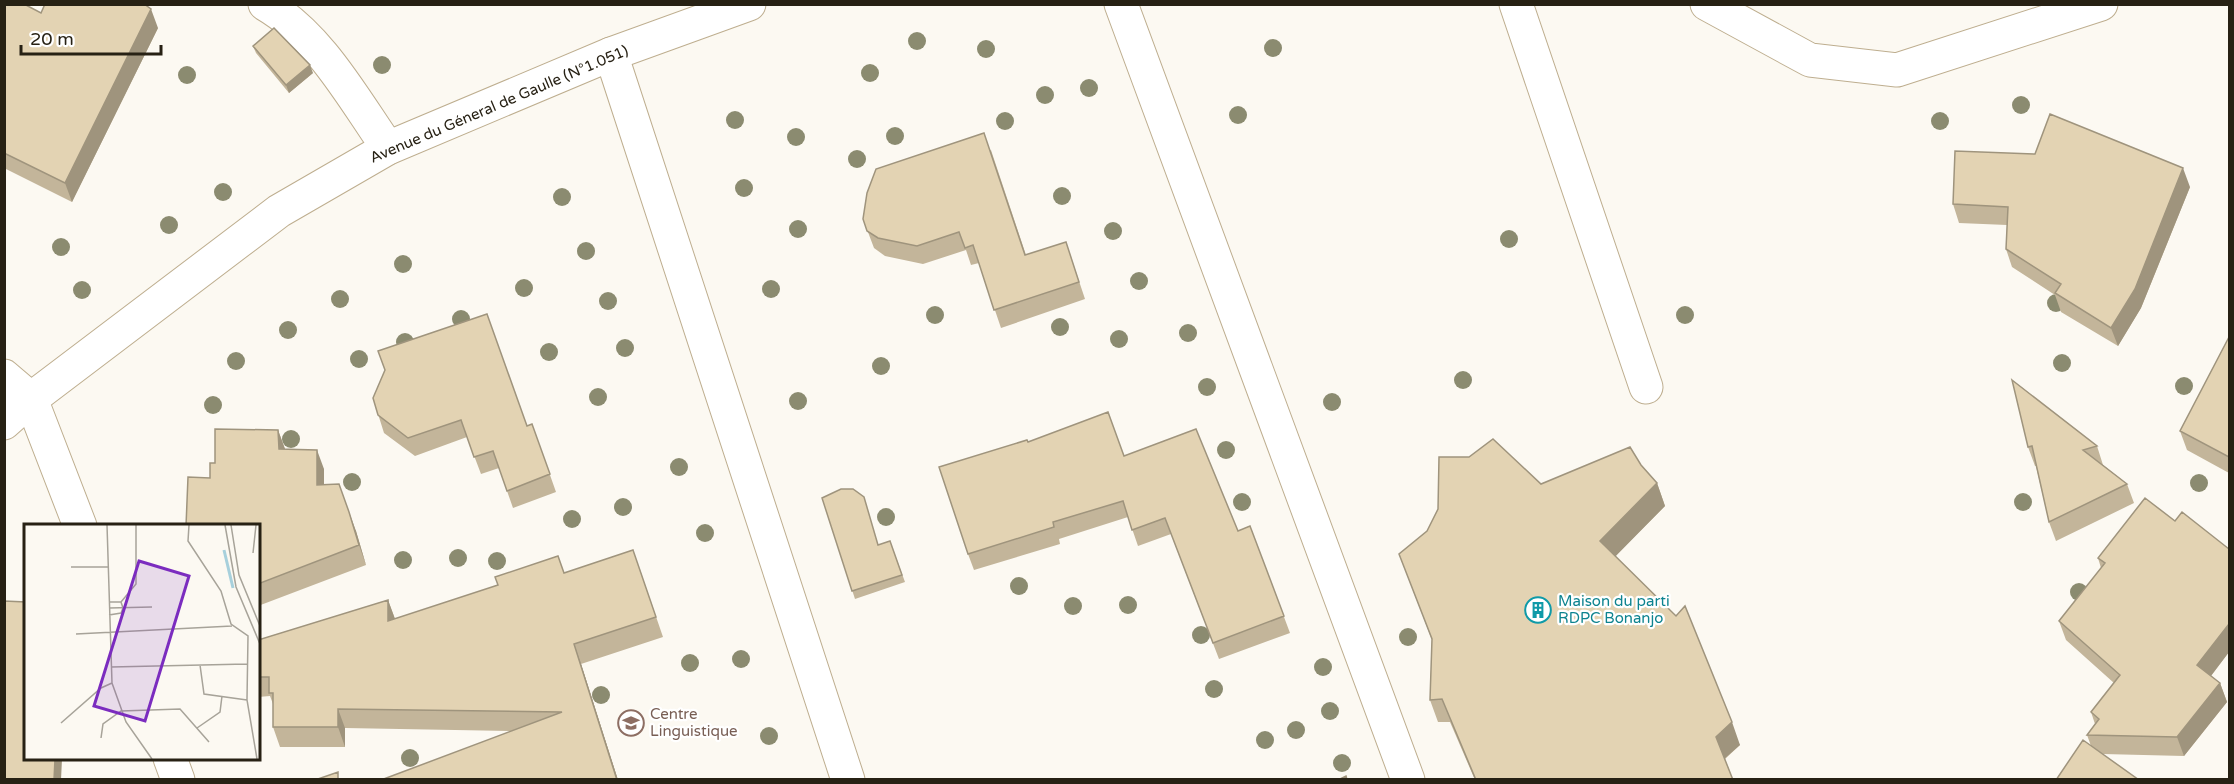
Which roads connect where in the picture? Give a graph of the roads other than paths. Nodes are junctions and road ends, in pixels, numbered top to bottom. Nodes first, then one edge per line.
1 (266, 4) edge
2 (749, 4) edge
3 (1121, 4) edge
4 (1516, 4) edge
5 (1707, 4) edge
6 (2101, 4) edge
7 (611, 54) junction
8 (388, 148) junction
9 (4, 376) edge
10 (1646, 387) dead end
11 (31, 399) junction
12 (4, 423) edge
13 (79, 524) edge
14 (170, 760) edge
15 (178, 780) edge
16 (848, 780) edge
17 (1408, 780) edge

1 - 8 street
2 - 7 street, Avenue du Géneral de Gaulle (N°1.051)
3 - 17 street
4 - 10 street
5 - 6 street
7 - 8 street, Avenue du Géneral de Gaulle (N°1.051)
7 - 16 street
8 - 11 street, Avenue du Géneral de Gaulle (N°1.051)
9 - 11 street
11 - 12 street, Avenue du Géneral de Gaulle (N°1.051)
11 - 13 street
14 - 15 street

